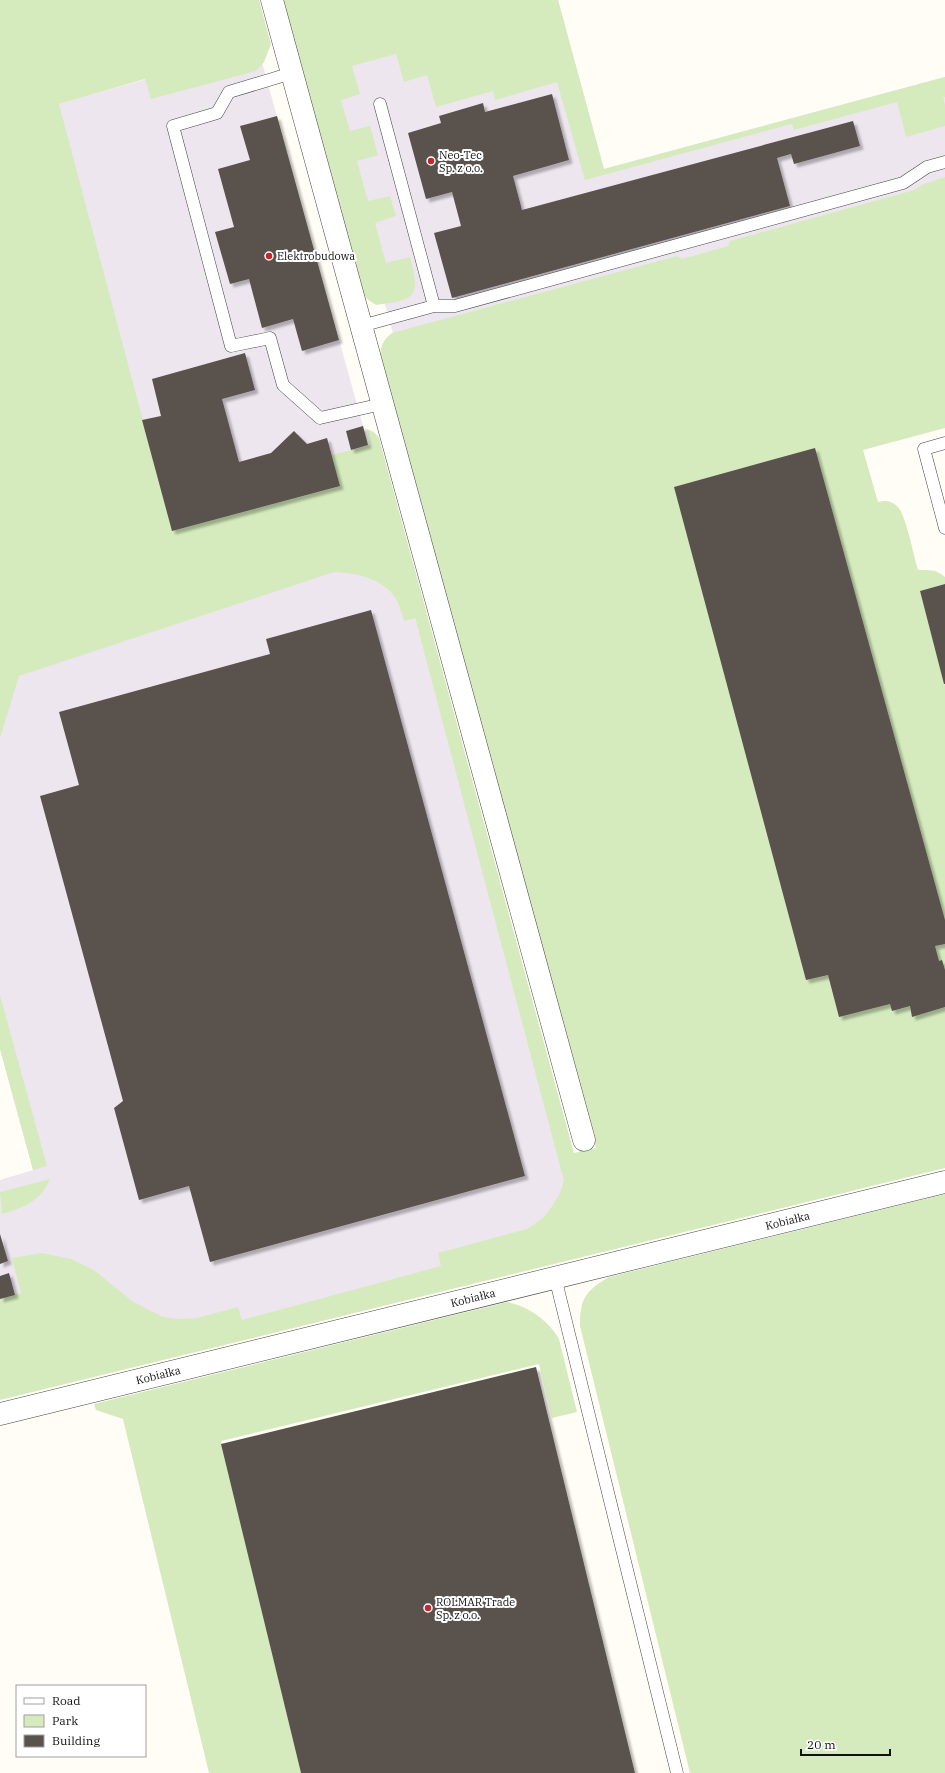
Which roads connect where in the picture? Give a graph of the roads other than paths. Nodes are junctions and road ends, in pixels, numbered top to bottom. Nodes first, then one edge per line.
1 (272, 0) edge
2 (292, 74) junction
3 (380, 104) dead end
4 (945, 162) edge
5 (434, 306) junction
6 (361, 326) junction
7 (382, 404) junction
8 (945, 443) edge
9 (945, 528) edge
10 (584, 1140) dead end
11 (945, 1182) edge
12 (555, 1277) junction
13 (0, 1414) edge
14 (677, 1773) edge

1 - 2 street
2 - 6 street
2 - 7 lane
3 - 5 lane
4 - 5 lane
5 - 6 lane
6 - 7 street
7 - 10 street
8 - 9 lane
11 - 12 street, Kobiałka
12 - 13 street, Kobiałka
12 - 14 lane

